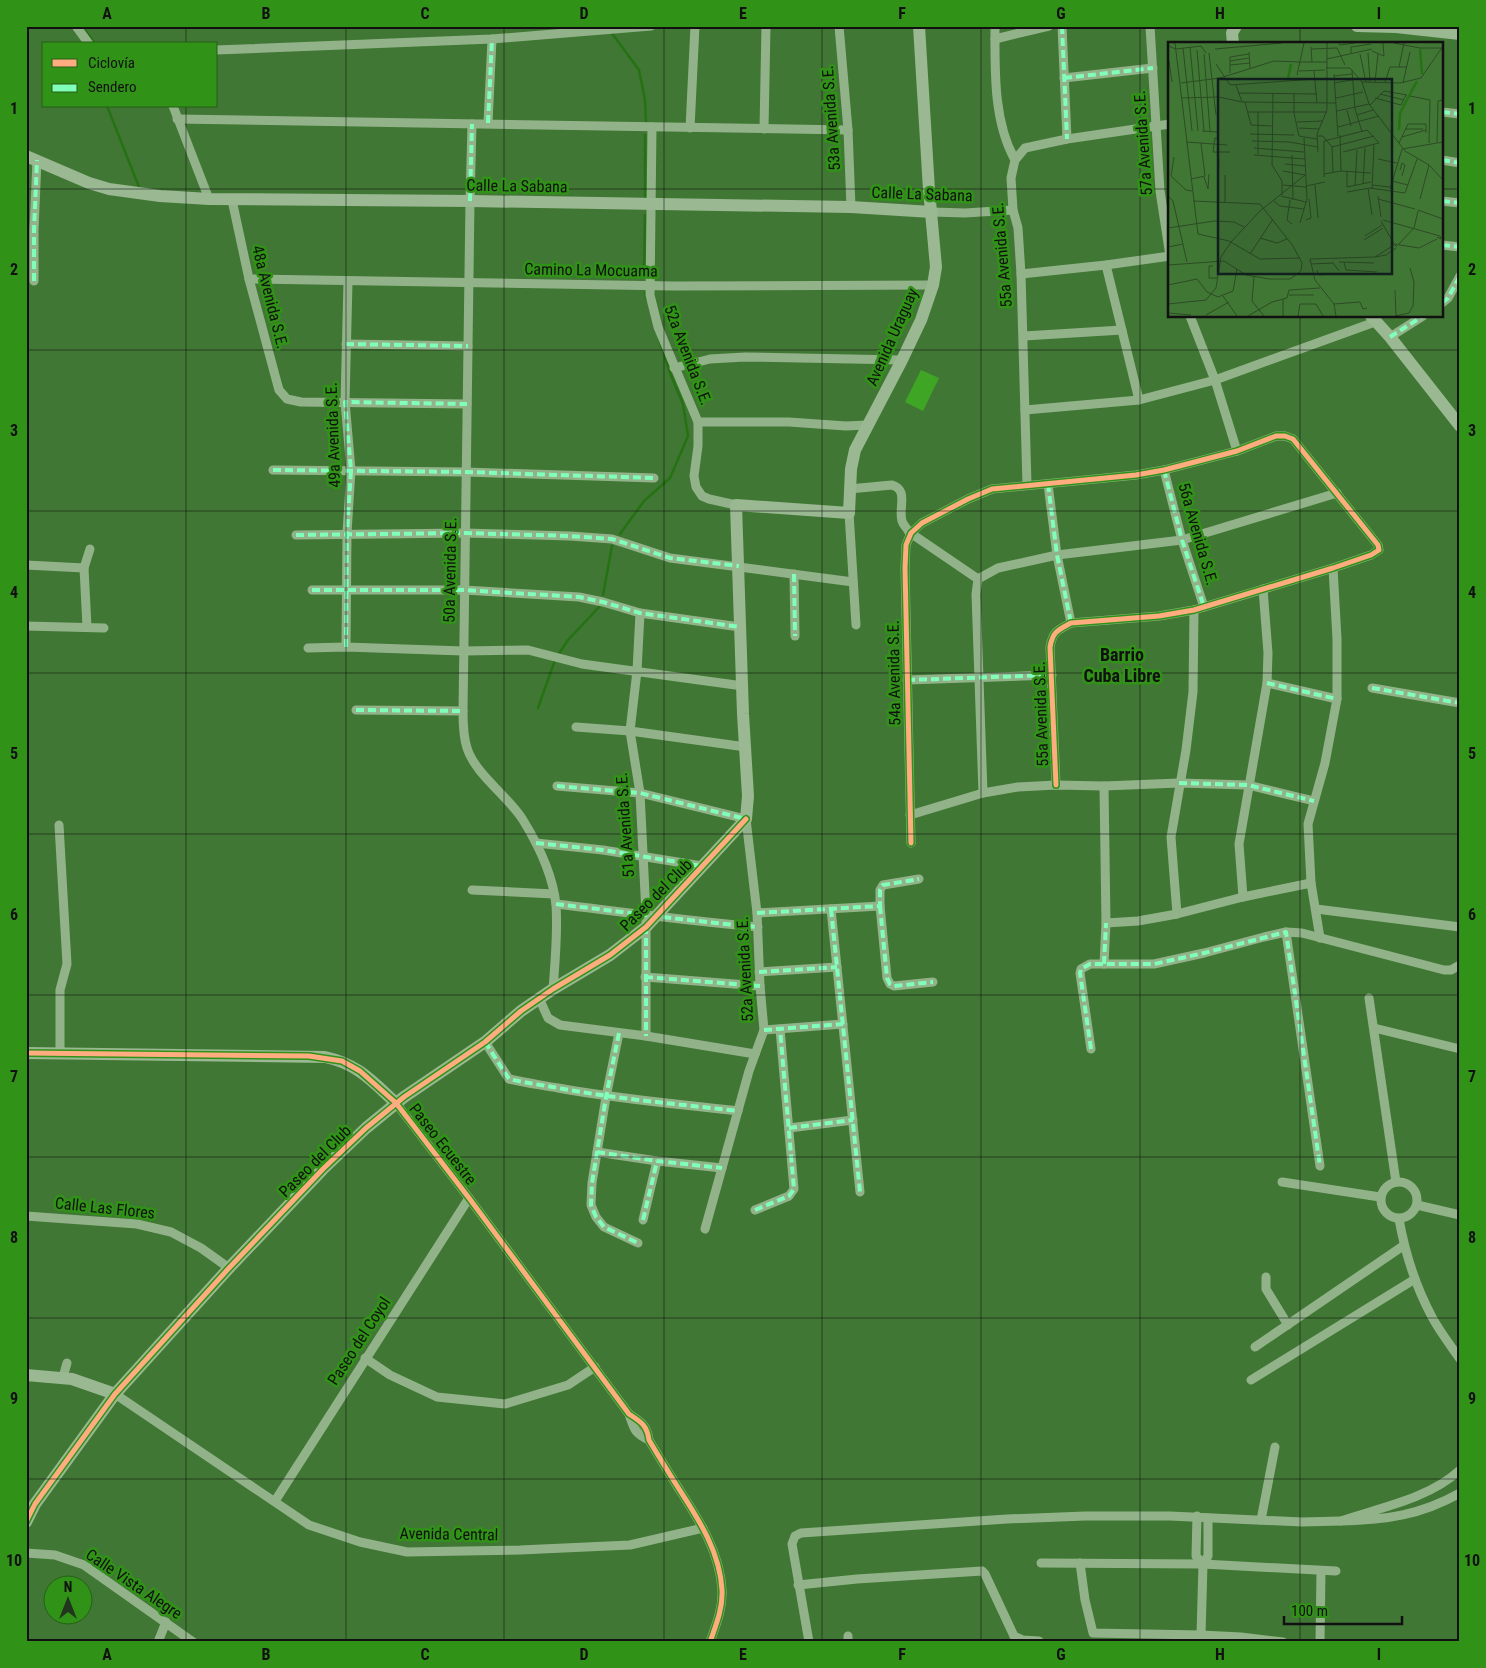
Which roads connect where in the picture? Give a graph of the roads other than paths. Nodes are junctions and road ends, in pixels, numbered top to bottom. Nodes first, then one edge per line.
1 (76, 26) edge
2 (651, 26) edge
3 (695, 26) edge
4 (766, 26) edge
5 (838, 26) edge
6 (920, 26) edge
7 (995, 26) edge
8 (1049, 26) edge
9 (1062, 26) edge
10 (1150, 26) edge
11 (1357, 26) edge
12 (1234, 27) edge
13 (1432, 29) edge
14 (1460, 34) edge
15 (492, 38) junction
16 (995, 39) junction
17 (88, 42) edge
18 (1234, 42) edge
19 (218, 50) edge
20 (1153, 68) junction
21 (1064, 78) junction
22 (174, 108) edge
23 (1444, 112) edge
24 (1460, 114) edge
25 (177, 119) junction
26 (488, 123) junction
27 (472, 124) junction
28 (1168, 124) edge
29 (1156, 126) junction
30 (652, 127) junction
31 (690, 128) junction
32 (764, 129) junction
33 (848, 130) junction
34 (1067, 139) junction
35 (32, 158) edge
36 (1015, 160) junction
37 (1444, 160) edge
38 (1460, 163) edge
39 (1168, 189) edge
40 (1160, 191) junction
41 (209, 199) junction
42 (232, 200) junction
43 (470, 201) junction
44 (1444, 201) edge
45 (1460, 203) edge
46 (651, 205) junction
47 (852, 207) junction
48 (1013, 210) junction
49 (932, 212) junction
50 (1168, 243) edge
51 (1444, 244) edge
52 (1460, 247) edge
53 (1168, 256) edge
54 (1106, 265) junction
55 (1021, 274) junction
56 (1460, 276) edge
57 (249, 280) junction
58 (34, 281) dead end
59 (348, 282) junction
60 (469, 284) junction
61 (933, 285) junction
62 (650, 286) junction
63 (1444, 301) edge
64 (1191, 318) edge
65 (1420, 318) edge
66 (1373, 319) edge
67 (1122, 330) junction
68 (1024, 336) junction
69 (1390, 338) junction
70 (346, 344) junction
71 (468, 346) junction
72 (902, 360) junction
73 (674, 368) junction
74 (1214, 380) junction
75 (1139, 400) junction
76 (345, 402) junction
77 (467, 404) junction
78 (1025, 410) junction
79 (698, 422) junction
80 (867, 426) junction
81 (1460, 426) edge
82 (1237, 451) junction
83 (273, 470) dead end
84 (351, 470) junction
85 (1164, 470) junction
86 (466, 472) junction
87 (654, 478) dead end
88 (1048, 484) junction
89 (1027, 485) junction
90 (849, 489) junction
91 (1337, 493) junction
92 (736, 505) junction
93 (849, 513) junction
94 (465, 533) junction
95 (911, 533) junction
96 (347, 534) junction
97 (296, 535) dead end
98 (1182, 540) junction
99 (90, 549) dead end
100 (1057, 555) junction
101 (26, 565) edge
102 (739, 566) junction
103 (84, 568) junction
104 (1333, 568) junction
105 (794, 574) junction
106 (978, 579) junction
107 (853, 582) junction
108 (1263, 589) junction
109 (312, 590) dead end
110 (346, 590) junction
111 (464, 590) junction
112 (1204, 606) junction
113 (1194, 610) junction
114 (640, 613) junction
115 (1071, 623) junction
116 (856, 625) dead end
117 (26, 626) edge
118 (87, 627) junction
119 (740, 627) junction
120 (104, 628) dead end
121 (795, 636) dead end
122 (346, 647) junction
123 (308, 648) dead end
124 (463, 651) junction
125 (637, 671) junction
126 (1052, 675) junction
127 (980, 677) junction
128 (907, 680) junction
129 (1267, 683) junction
130 (743, 686) junction
131 (1372, 688) dead end
132 (1337, 699) junction
133 (1460, 703) edge
134 (356, 710) dead end
135 (463, 710) junction
136 (576, 727) dead end
137 (630, 731) junction
138 (746, 747) junction
139 (1179, 783) junction
140 (1056, 785) junction
141 (1248, 785) junction
142 (557, 786) dead end
143 (1104, 786) junction
144 (640, 793) junction
145 (983, 793) junction
146 (1314, 801) junction
147 (910, 815) junction
148 (746, 819) junction
149 (59, 825) dead end
150 (536, 843) junction
151 (911, 843) dead end
152 (643, 856) junction
153 (702, 866) junction
154 (919, 879) dead end
155 (1311, 883) junction
156 (472, 890) dead end
157 (554, 894) junction
158 (1243, 898) junction
159 (556, 904) junction
160 (880, 906) junction
161 (831, 909) junction
162 (1316, 909) junction
163 (757, 913) junction
164 (1177, 914) junction
165 (651, 915) junction
166 (1106, 923) junction
167 (646, 927) junction
168 (1460, 927) edge
169 (758, 928) junction
170 (1286, 932) junction
171 (1320, 938) junction
172 (1104, 964) junction
173 (1460, 965) edge
174 (837, 967) junction
175 (759, 972) junction
176 (645, 977) junction
177 (933, 982) dead end
178 (760, 986) junction
179 (553, 989) junction
180 (540, 998) junction
181 (1368, 998) dead end
182 (843, 1024) junction
183 (1374, 1028) junction
184 (780, 1029) junction
185 (764, 1030) junction
186 (619, 1033) junction
187 (646, 1036) junction
188 (485, 1042) junction
189 (1091, 1049) dead end
190 (1460, 1049) edge
191 (26, 1052) edge
192 (60, 1053) junction
193 (754, 1054) junction
194 (606, 1097) junction
195 (396, 1103) junction
196 (738, 1110) junction
197 (853, 1120) junction
198 (789, 1128) junction
199 (598, 1152) junction
200 (657, 1162) junction
201 (1320, 1166) dead end
202 (722, 1168) junction
203 (1282, 1182) dead end
204 (1396, 1182) junction
205 (860, 1192) dead end
206 (1380, 1197) junction
207 (469, 1198) junction
208 (1417, 1205) junction
209 (755, 1210) dead end
210 (1460, 1215) edge
211 (26, 1216) edge
212 (1399, 1219) junction
213 (643, 1220) dead end
214 (705, 1229) dead end
215 (638, 1243) dead end
216 (1404, 1246) junction
217 (229, 1268) junction
218 (1266, 1277) dead end
219 (1415, 1279) junction
220 (1288, 1325) junction
221 (1255, 1347) dead end
222 (365, 1358) junction
223 (1460, 1359) edge
224 (67, 1363) dead end
225 (595, 1367) junction
226 (26, 1375) edge
227 (63, 1377) junction
228 (1251, 1380) dead end
229 (115, 1394) junction
230 (1275, 1447) dead end
231 (1460, 1470) edge
232 (1460, 1493) edge
233 (275, 1501) junction
234 (1197, 1516) junction
235 (1208, 1518) junction
236 (1261, 1520) junction
237 (1341, 1521) junction
238 (26, 1522) edge
239 (703, 1528) junction
240 (26, 1553) edge
241 (1041, 1563) dead end
242 (1080, 1563) junction
243 (1203, 1564) junction
244 (1321, 1571) junction
245 (1336, 1571) dead end
246 (798, 1585) junction
247 (166, 1622) junction
248 (1201, 1635) junction
249 (1039, 1641) edge
250 (158, 1642) edge
251 (193, 1642) edge
252 (710, 1642) edge
253 (809, 1642) edge
254 (1282, 1642) edge
255 (1320, 1642) edge

1 - 17 street
2 - 15 street
3 - 31 street
4 - 32 street
5 - 33 street, 53a Avenida S.E.
6 - 49 street, Avenida Uraguay
7 - 16 street
8 - 16 street
9 - 21 street
10 - 20 street, 57a Avenida S.E.
11 - 13 street
12 - 18 street
13 - 14 street
15 - 19 street
15 - 26 street
16 - 36 street
20 - 21 street
20 - 29 street, 57a Avenida S.E.
21 - 34 street
22 - 25 street
23 - 24 street
25 - 27 street
25 - 41 street
26 - 27 street
26 - 30 street
27 - 43 street, 50a Avenida S.E.
28 - 29 street
29 - 34 street
29 - 40 street, 57a Avenida S.E.
30 - 31 street
30 - 46 street, 52a Avenida S.E.
31 - 32 street
32 - 33 street
33 - 47 street, 53a Avenida S.E.
34 - 36 street
35 - 41 street, Calle La Sabana
35 - 58 street
36 - 48 street, 55a Avenida S.E.
37 - 38 street
39 - 40 street
40 - 50 street, 57a Avenida S.E.
41 - 42 street, Calle La Sabana
42 - 43 street, Calle La Sabana
42 - 57 street, 48a Avenida S.E.
43 - 46 street, Calle La Sabana
43 - 60 street, 50a Avenida S.E.
44 - 45 street
46 - 47 street, Calle La Sabana
46 - 62 street, 52a Avenida S.E.
47 - 49 street, Calle La Sabana
48 - 49 street, Calle La Sabana
48 - 55 street, 55a Avenida S.E.
49 - 61 street, Avenida Uraguay
51 - 52 street
53 - 54 street
54 - 55 street
54 - 67 street
55 - 68 street, 55a Avenida S.E.
56 - 63 street
57 - 59 street, Camino La Mocuama
57 - 76 street, 48a Avenida S.E.
59 - 60 street, Camino La Mocuama
59 - 70 street, 49a Avenida S.E.
60 - 62 street, Camino La Mocuama
60 - 71 street, 50a Avenida S.E.
61 - 62 street, Camino La Mocuama
61 - 72 street, Avenida Uraguay
62 - 73 street, 52a Avenida S.E.
64 - 74 street
65 - 69 street
66 - 69 street
66 - 74 street
67 - 68 street
67 - 75 street
68 - 78 street, 55a Avenida S.E.
69 - 81 street
70 - 71 street
70 - 76 street, 49a Avenida S.E.
71 - 77 street, 50a Avenida S.E.
72 - 73 street
72 - 80 street, Avenida Uraguay
73 - 79 street, 52a Avenida S.E.
74 - 75 street
74 - 82 street
75 - 78 street
76 - 77 street
76 - 84 street, 49a Avenida S.E.
77 - 86 street, 50a Avenida S.E.
78 - 89 street, 55a Avenida S.E.
79 - 80 street
79 - 92 street, 52a Avenida S.E.
80 - 90 street, Avenida Uraguay
82 - 85 street
82 - 91 street
83 - 84 street
84 - 86 street
84 - 96 street, 49a Avenida S.E.
85 - 88 street
85 - 98 street, 56a Avenida S.E.
86 - 87 street
86 - 94 street, 50a Avenida S.E.
88 - 89 street
88 - 100 street
89 - 95 street
90 - 93 street, Avenida Uraguay
90 - 95 street
91 - 98 street
91 - 104 street
92 - 93 street
92 - 102 street
93 - 107 street, Avenida Uraguay
94 - 96 street
94 - 102 street
94 - 111 street, 50a Avenida S.E.
95 - 106 street
95 - 128 street, 54a Avenida S.E.
96 - 97 street
96 - 110 street, 49a Avenida S.E.
98 - 100 street
98 - 112 street, 56a Avenida S.E.
99 - 103 street
100 - 106 street
100 - 115 street
101 - 103 street
102 - 105 street
102 - 119 street
103 - 118 street
104 - 108 street
104 - 132 street
105 - 107 street
105 - 121 street
106 - 127 street
107 - 116 street, Avenida Uraguay
108 - 112 street
108 - 129 street
109 - 110 street
110 - 111 street
110 - 122 street, 49a Avenida S.E.
111 - 114 street
111 - 124 street, 50a Avenida S.E.
112 - 113 street
113 - 115 street
113 - 139 street
114 - 119 street
114 - 125 street, 51a Avenida S.E.
115 - 126 street, 55a Avenida S.E.
117 - 118 street
118 - 120 street
119 - 130 street
122 - 123 street
122 - 124 street
124 - 125 street
124 - 135 street, 50a Avenida S.E.
125 - 130 street
125 - 137 street, 51a Avenida S.E.
126 - 127 street
126 - 140 street, 55a Avenida S.E.
127 - 128 street
127 - 145 street
128 - 147 street, 54a Avenida S.E.
129 - 132 street
129 - 141 street
130 - 138 street
131 - 133 street
132 - 146 street
134 - 135 street
135 - 150 street, 50a Avenida S.E.
136 - 137 street
137 - 138 street
137 - 144 street, 51a Avenida S.E.
138 - 148 street
139 - 141 street
139 - 143 street
139 - 164 street
140 - 143 street
140 - 145 street
141 - 146 street
141 - 158 street
142 - 144 street
143 - 166 street
144 - 148 street
144 - 152 street, 51a Avenida S.E.
145 - 147 street
146 - 155 street
147 - 151 street, 54a Avenida S.E.
148 - 153 street, Paseo del Club
148 - 163 street, 52a Avenida S.E.
149 - 192 street
150 - 152 street
150 - 157 street, 50a Avenida S.E.
152 - 153 street
152 - 165 street, 51a Avenida S.E.
153 - 165 street, Paseo del Club
154 - 160 street
155 - 158 street
155 - 162 street
156 - 157 street
157 - 159 street, 50a Avenida S.E.
158 - 164 street
159 - 165 street
159 - 179 street, 50a Avenida S.E.
160 - 161 street
160 - 177 street
161 - 163 street
161 - 174 street
162 - 168 street
162 - 171 street
163 - 169 street, 52a Avenida S.E.
164 - 166 street
165 - 167 street, Paseo del Club
165 - 169 street
166 - 172 street
167 - 176 street
167 - 179 street, Paseo del Club
169 - 175 street, 52a Avenida S.E.
170 - 171 street
170 - 172 street
170 - 201 street
171 - 173 street
172 - 189 street
174 - 175 street
174 - 182 street
175 - 178 street, 52a Avenida S.E.
176 - 178 street
176 - 187 street
178 - 185 street, 52a Avenida S.E.
179 - 180 street, Paseo del Club
180 - 186 street
180 - 188 street, Paseo del Club
181 - 183 street
182 - 184 street
182 - 197 street
183 - 190 street
183 - 204 street
184 - 185 street
184 - 198 street
185 - 193 street, 52a Avenida S.E.
186 - 187 street
186 - 194 street
187 - 193 street
188 - 194 street
188 - 195 street, Paseo del Club
191 - 192 street, Paseo Ecuestre
192 - 195 street, Paseo Ecuestre
193 - 196 street, 52a Avenida S.E.
194 - 196 street
194 - 199 street
195 - 207 street, Paseo Ecuestre
195 - 217 street, Paseo del Club
196 - 202 street, 52a Avenida S.E.
197 - 198 street
197 - 205 street
198 - 209 street
199 - 200 street
199 - 215 street
200 - 202 street
200 - 213 street
202 - 214 street, 52a Avenida S.E.
203 - 206 street
204 - 206 street
204 - 208 street
206 - 212 street
207 - 222 street, Paseo del Coyol
207 - 225 street, Paseo Ecuestre
208 - 210 street
208 - 212 street
211 - 217 street, Calle Las Flores
212 - 216 street
216 - 219 street
216 - 220 street
217 - 229 street, Paseo del Club
218 - 220 street
219 - 223 street
219 - 228 street
220 - 221 street
222 - 225 street
222 - 233 street, Paseo del Coyol
224 - 227 street
225 - 239 street, Paseo Ecuestre
226 - 227 street
227 - 229 street
229 - 233 street, Avenida Central
229 - 238 street, Paseo del Club
230 - 236 street
231 - 237 street
232 - 237 street
233 - 239 street, Avenida Central
234 - 235 street
234 - 243 street
234 - 246 street
235 - 236 street
235 - 243 street
236 - 237 street
239 - 252 street, Paseo Ecuestre
240 - 247 street, Calle Vista Alegre
241 - 242 street
242 - 243 street
242 - 248 street
243 - 244 street
243 - 248 street
244 - 245 street
244 - 255 street
246 - 249 street
246 - 253 street
247 - 250 street
247 - 251 street, Calle Vista Alegre
248 - 254 street

